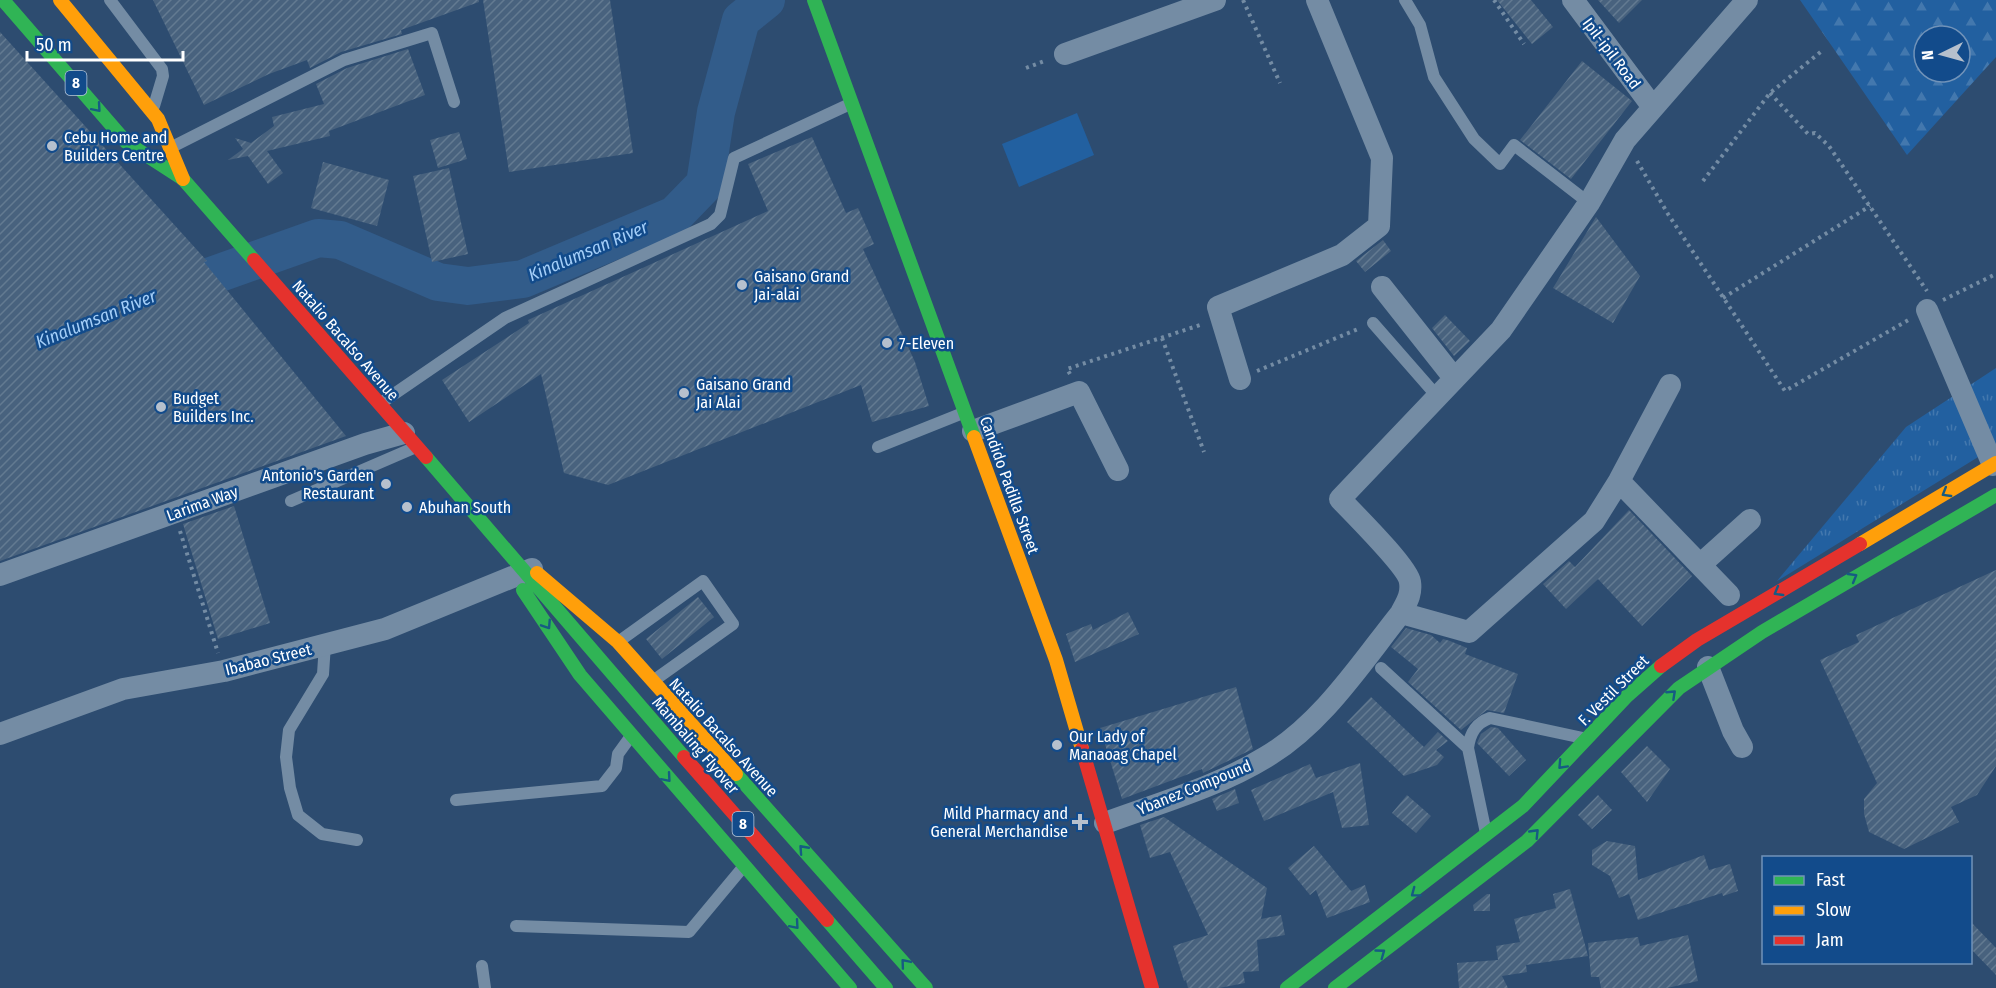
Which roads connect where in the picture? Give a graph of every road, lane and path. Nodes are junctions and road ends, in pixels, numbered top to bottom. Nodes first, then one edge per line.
1 (3, 0) edge
2 (60, 0) edge
3 (110, 0) edge
4 (1215, 0) edge
5 (1243, 0) edge
6 (1317, 0) edge
7 (1405, 0) edge
8 (1494, 0) edge
9 (1573, 0) edge
10 (1747, 0) edge
11 (816, 5) edge
12 (1524, 44) dead end
13 (1823, 50) dead end
14 (1065, 54) dead end
15 (1280, 83) dead end
16 (1770, 93) junction
17 (454, 102) dead end
18 (851, 103) junction
19 (1652, 106) junction
20 (152, 111) junction
21 (1624, 140) junction
22 (170, 148) junction
23 (153, 160) junction
24 (183, 179) junction
25 (1703, 181) dead end
26 (1589, 203) junction
27 (1870, 206) junction
28 (1996, 274) edge
29 (1382, 287) dead end
30 (1723, 298) junction
31 (1931, 307) junction
32 (1221, 318) junction
33 (1373, 323) joint
34 (1162, 338) junction
35 (1068, 369) dead end
36 (1454, 378) junction
37 (1240, 379) joint
38 (1670, 385) dead end
39 (1436, 395) junction
40 (380, 404) junction
41 (969, 422) junction
42 (411, 440) junction
43 (878, 447) dead end
44 (1204, 452) dead end
45 (1994, 464) edge
46 (1118, 470) dead end
47 (1620, 481) junction
48 (1996, 495) edge
49 (291, 501) dead end
50 (174, 512) junction
51 (1750, 520) dead end
52 (1701, 564) junction
53 (523, 573) junction
54 (0, 575) edge
55 (1729, 595) dead end
56 (1401, 613) junction
57 (618, 642) junction
58 (325, 644) junction
59 (599, 660) joint
60 (1708, 667) junction
61 (1382, 668) dead end
62 (224, 671) junction
63 (652, 681) junction
64 (0, 734) edge
65 (631, 736) junction
66 (1587, 738) junction
67 (1742, 747) dead end
68 (1467, 748) junction
69 (456, 800) dead end
70 (1105, 823) junction
71 (1487, 837) junction
72 (357, 840) dead end
73 (744, 866) junction
74 (516, 926) dead end
75 (482, 966) dead end
76 (485, 988) edge
77 (850, 988) edge
78 (886, 988) edge
79 (926, 988) edge
80 (1152, 988) edge
81 (1287, 988) edge
82 (1335, 988) edge

1 -> 23 main road, Natalio Bacalso Avenue / 8
2 - 20 main road, Natalio Bacalso Avenue / 8
3 - 20 lane
4 - 14 street
5 - 15 path
6 - 32 street
7 - 26 lane
8 - 12 path
9 - 19 street, Ipil-ipil Road
10 - 19 street
11 - 18 main road, Candido Padilla Street
13 - 16 path
16 - 25 path
16 - 27 path
17 - 22 lane
18 - 40 lane
18 - 41 main road, Candido Padilla Street
19 - 21 street
20 - 22 main road, Natalio Bacalso Avenue / 8
21 - 26 street
21 - 30 path
22 - 23 lane
22 - 24 main road, Natalio Bacalso Avenue / 8
23 - 24 main road, Natalio Bacalso Avenue / 8
24 - 40 main road, Natalio Bacalso Avenue / 8
26 - 36 street
27 - 30 path
27 - 31 path
28 - 31 path
29 - 36 street
30 - 31 path
31 - 45 street
32 - 34 path
32 - 37 street
33 - 37 path
33 - 39 lane
34 - 35 path
34 - 44 path
36 - 39 street
38 - 47 street
39 - 56 street
40 - 42 main road, Natalio Bacalso Avenue / 8
41 - 43 lane
41 - 46 street
41 - 70 main road, Candido Padilla Street
42 - 49 lane
42 - 50 street, Larima Way
42 - 53 main road, Natalio Bacalso Avenue / 8
45 -> 66 main road, F. Vestil Street
47 - 52 street
47 - 56 street
60 -> 48 main road
50 - 54 street, Larima Way
50 - 62 path
51 - 52 street
52 - 55 street
53 - 57 main road, Natalio Bacalso Avenue / 8
53 - 58 street, Ibabao Street
53 - 59 main road, Natalio Bacalso Avenue / 8
53 -> 65 main road, Natalio Bacalso Avenue / 8
56 - 70 street, Ybanez Compound
57 - 63 main road, Natalio Bacalso Avenue / 8
57 - 63 lane
58 - 62 street, Ibabao Street
58 - 72 lane
59 - 78 main road, Mambaling Flyover / 8
60 - 67 street
82 -> 60 main road
61 - 68 lane
62 - 64 street, Ibabao Street
79 -> 63 main road, Natalio Bacalso Avenue / 8
65 - 69 lane
65 -> 73 main road, Natalio Bacalso Avenue / 8
66 - 68 lane
66 -> 71 main road, F. Vestil Street
68 - 71 lane
70 - 80 main road, Candido Padilla Street
71 -> 81 main road, F. Vestil Street
73 - 74 lane
73 -> 77 main road, Natalio Bacalso Avenue / 8
75 - 76 lane

